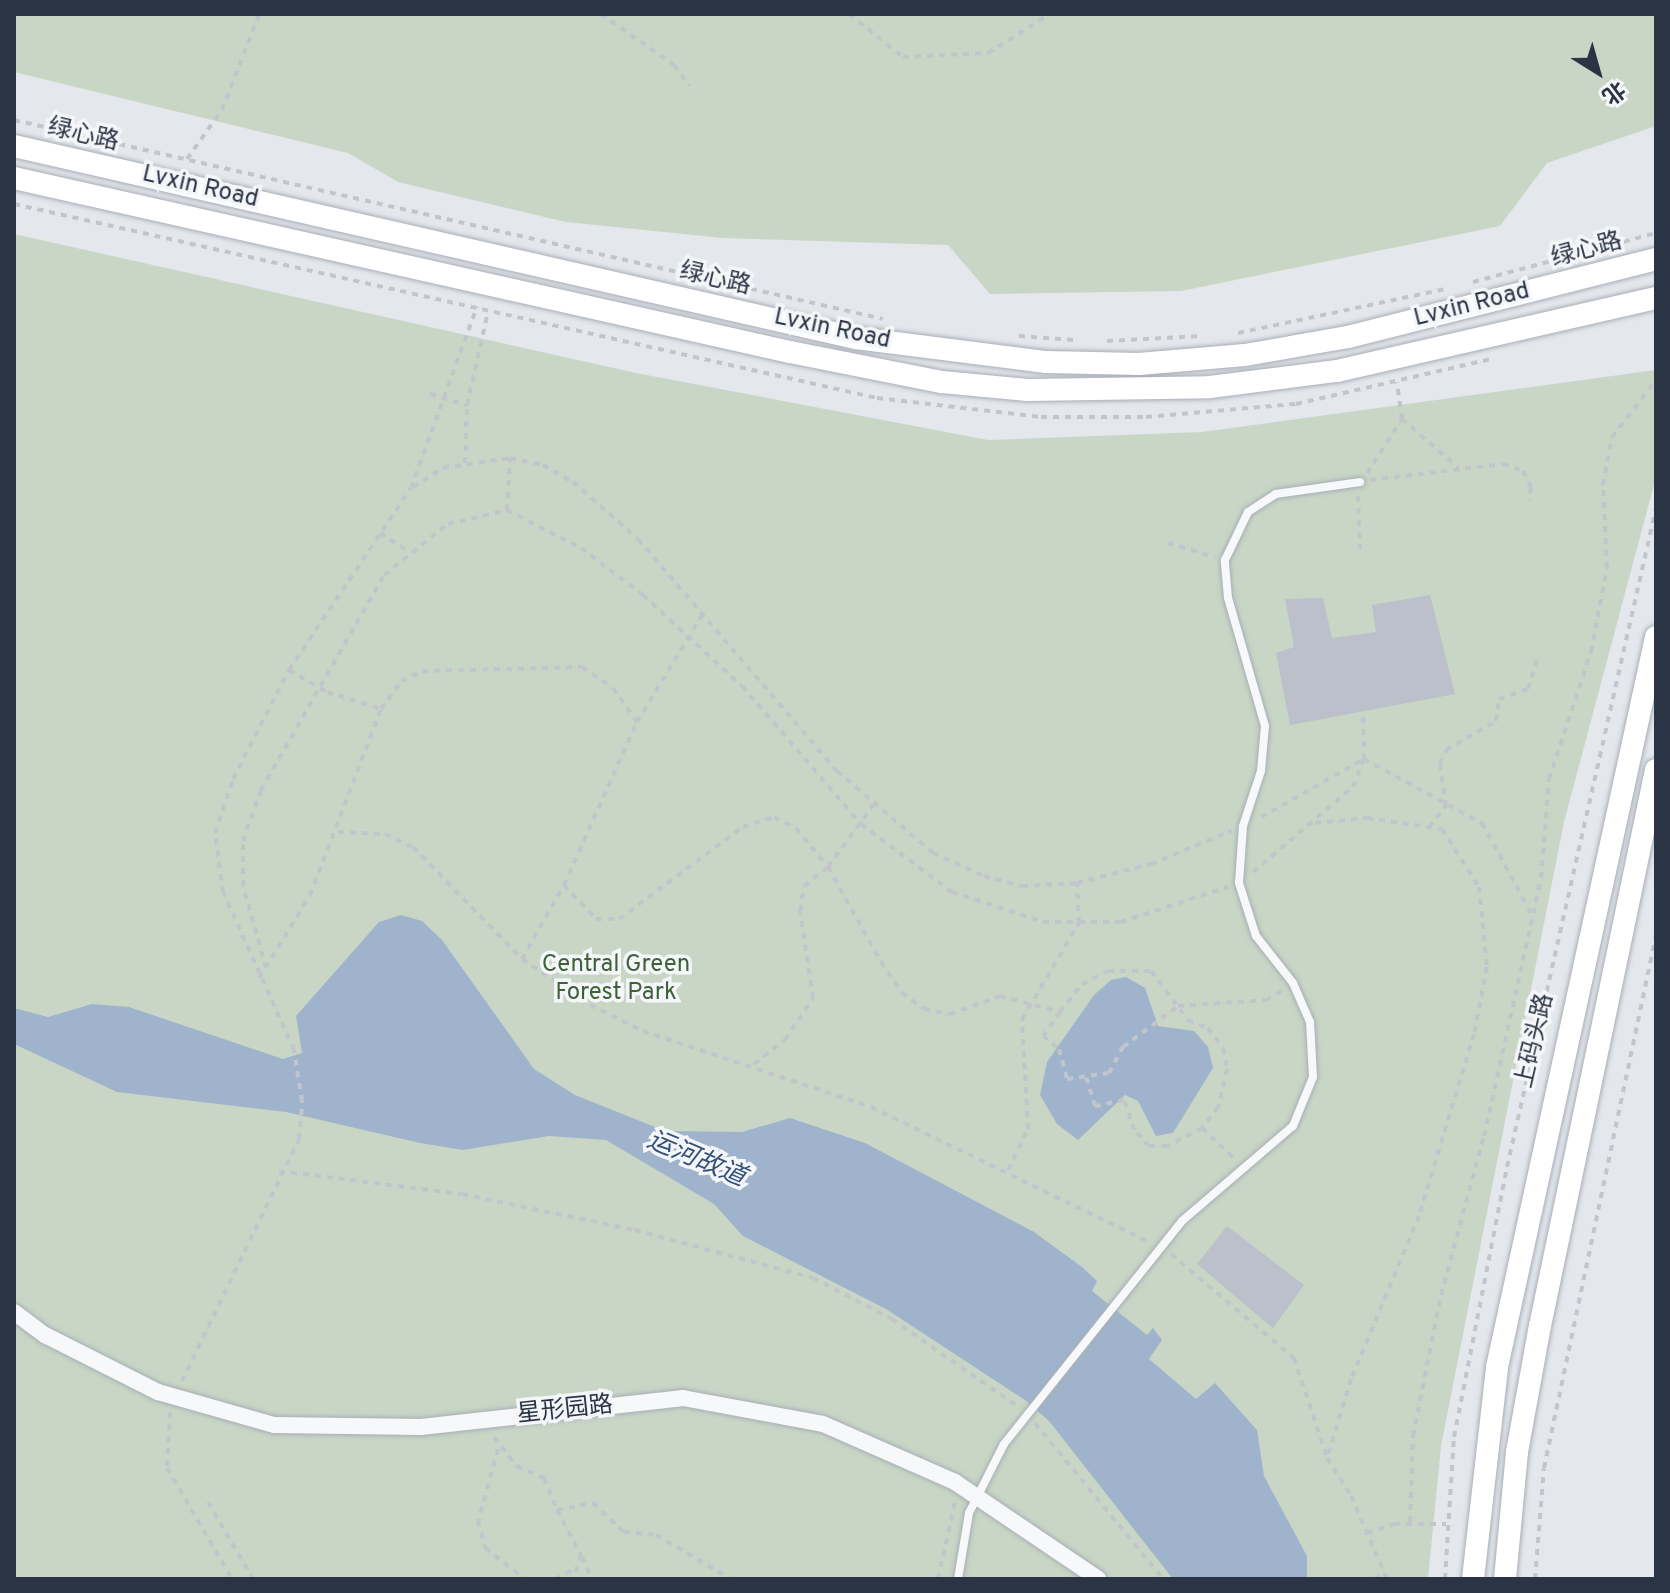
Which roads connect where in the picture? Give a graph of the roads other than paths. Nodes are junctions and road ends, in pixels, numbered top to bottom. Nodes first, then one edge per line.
1 (14, 146) edge
2 (14, 178) edge
3 (1656, 259) edge
4 (1656, 298) edge
5 (1360, 482) road end
6 (1656, 637) edge
7 (1656, 770) edge
8 (14, 1312) edge
9 (1517, 1452) junction
10 (1482, 1456) junction
11 (975, 1495) junction
12 (958, 1579) edge
13 (1098, 1579) edge
14 (1473, 1579) edge
15 (1505, 1579) edge

1 - 3 main road, Lvxin Road
2 - 4 main road, Lvxin Road
5 - 11 lane
6 - 10 main road, 上码头路
7 - 9 main road
8 - 11 street, 星形园路
9 - 10 main road
9 - 15 main road
10 - 14 main road, 上码头路
11 - 12 lane
11 - 13 street, 星形园路

